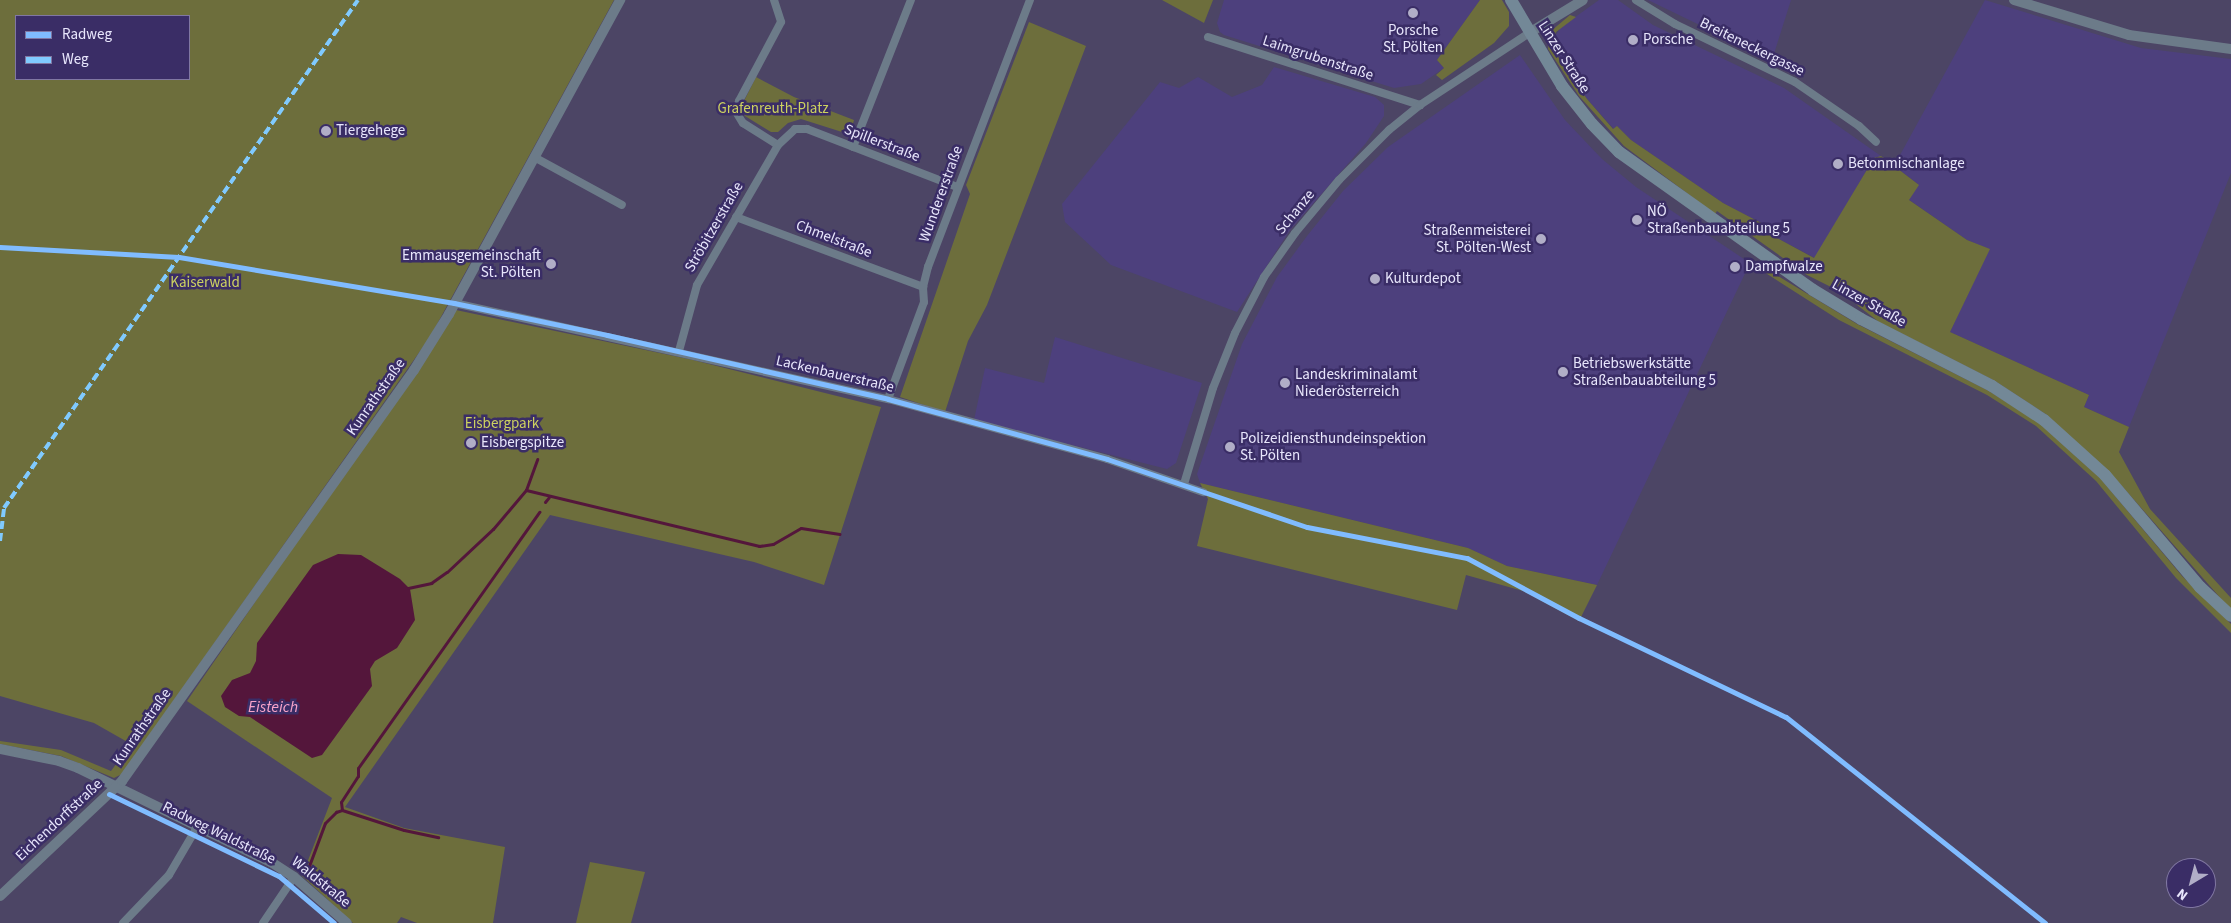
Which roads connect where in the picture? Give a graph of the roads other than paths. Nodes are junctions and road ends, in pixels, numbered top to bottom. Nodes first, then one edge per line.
1 (620, 0) edge
2 (774, 0) edge
3 (911, 0) edge
4 (1030, 0) edge
5 (1511, 0) edge
6 (1583, 0) edge
7 (1636, 0) edge
8 (2014, 0) edge
9 (1529, 33) junction
10 (1208, 37) dead end
11 (2231, 49) edge
12 (1420, 105) junction
13 (795, 129) joint
14 (1876, 142) dead end
15 (778, 145) junction
16 (854, 147) junction
17 (534, 157) junction
18 (957, 187) junction
19 (622, 204) dead end
20 (736, 217) junction
21 (923, 287) junction
22 (454, 303) junction
23 (679, 351) junction
24 (888, 399) junction
25 (1184, 484) junction
26 (1203, 492) dead end
27 (2231, 616) edge
28 (0, 749) edge
29 (117, 787) junction
30 (197, 827) junction
31 (294, 877) junction
32 (0, 896) edge
33 (123, 923) edge
34 (263, 923) edge
35 (347, 923) edge

1 - 17 street, Kunrathstraße
2 - 15 street
3 - 16 street
4 - 18 street, Wundererstraße
5 - 9 main road, Linzer Straße
6 - 9 street
7 - 14 street, Breiteneckergasse
8 - 11 street
9 - 12 street, Schanze
9 - 27 main road, Linzer Straße
10 - 12 street, Laimgrubenstraße
12 - 25 street, Schanze
13 - 15 street, Ströbitzerstraße
13 - 16 street, Spillerstraße
15 - 20 street, Ströbitzerstraße
16 - 18 street, Spillerstraße
17 - 19 street
17 - 22 street, Kunrathstraße
18 - 21 street, Wundererstraße
20 - 21 street, Chmelstraße
20 - 23 street, Ströbitzerstraße
21 - 24 street, Wundererstraße
22 - 23 street, Lackenbauerstraße
22 - 29 street, Kunrathstraße
23 - 24 street, Lackenbauerstraße
24 - 25 street, Lackenbauerstraße
25 - 26 street, Lackenbauerstraße
28 - 29 street, Waldstraße
29 - 30 street, Waldstraße
29 - 32 street, Eichendorffstraße
30 - 31 street, Waldstraße
30 - 33 street
31 - 34 street
31 - 35 street, Waldstraße

